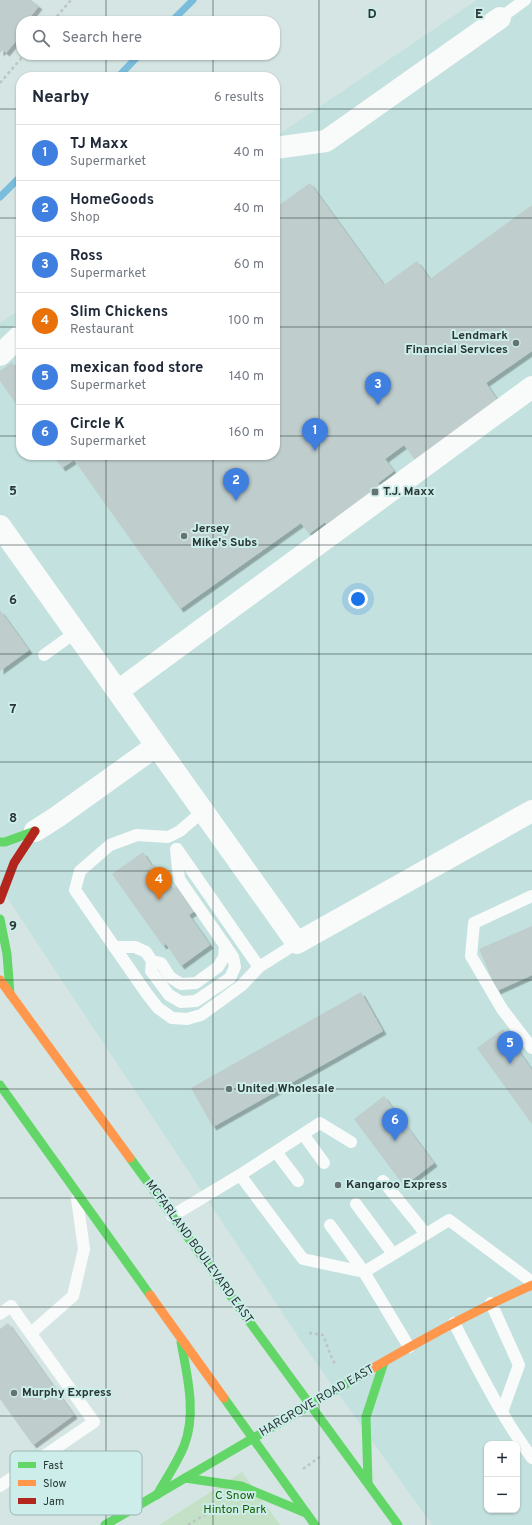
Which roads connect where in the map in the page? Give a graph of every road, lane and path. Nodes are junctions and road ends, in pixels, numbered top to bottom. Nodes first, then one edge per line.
1 (71, 0) edge
2 (525, 0) edge
3 (57, 16) edge
4 (500, 18) joint
5 (20, 60) edge
6 (0, 83) edge
7 (280, 147) edge
8 (16, 340) edge
9 (0, 355) edge
10 (532, 387) edge
11 (0, 526) edge
12 (76, 632) junction
13 (44, 655) dead end
14 (118, 691) junction
15 (156, 746) junction
16 (203, 811) junction
17 (532, 811) edge
18 (35, 831) junction
19 (168, 837) junction
20 (0, 842) edge
21 (12, 849) dead end
22 (176, 849) junction
23 (532, 896) edge
24 (0, 900) edge
25 (0, 919) edge
26 (298, 943) junction
27 (225, 945) junction
28 (114, 947) junction
29 (152, 961) junction
30 (259, 967) junction
31 (0, 980) edge
32 (10, 994) junction
33 (532, 1048) edge
34 (0, 1086) edge
35 (303, 1134) junction
36 (352, 1142) dead end
37 (276, 1152) junction
38 (324, 1163) dead end
39 (240, 1175) junction
40 (298, 1181) dead end
41 (383, 1182) dead end
42 (76, 1192) junction
43 (356, 1204) dead end
44 (172, 1216) junction
45 (330, 1225) dead end
46 (426, 1234) junction
47 (393, 1254) junction
48 (364, 1272) junction
49 (532, 1283) edge
50 (491, 1303) junction
51 (0, 1314) edge
52 (454, 1323) junction
53 (31, 1333) junction
54 (179, 1335) junction
55 (409, 1347) junction
56 (384, 1362) junction
57 (311, 1405) junction
58 (502, 1412) junction
59 (253, 1438) junction
60 (530, 1450) edge
61 (52, 1451) edge
62 (185, 1478) junction
63 (10, 1480) edge
64 (368, 1484) junction
65 (0, 1486) edge
66 (157, 1495) junction
67 (142, 1504) edge
68 (306, 1513) junction
69 (122, 1515) edge
70 (105, 1525) edge
71 (315, 1525) edge
72 (398, 1525) edge

1 - 3 path
2 - 4 lane
4 - 7 street
5 - 6 path
8 - 9 street
10 - 14 street
11 - 12 street
12 - 13 lane
12 - 14 street
14 - 15 street
15 - 16 street
15 - 18 street
16 - 19 lane
16 - 26 street
17 - 26 street
18 - 20 main road
18 - 21 main road
18 - 24 main road
19 - 22 lane
19 - 28 lane
22 - 27 lane
22 - 30 lane
23 - 33 lane
25 - 32 main road
26 - 30 lane
27 - 29 lane
27 - 29 lane
28 - 29 lane
28 - 30 lane
31 - 32 main road, MCFARLAND BOULEVARD EAST
32 - 44 main road, MCFARLAND BOULEVARD EAST
34 - 42 main road
35 - 36 lane
35 - 37 lane
35 - 38 lane
37 - 39 lane
37 - 40 lane
39 - 44 lane
39 - 48 lane
41 - 46 lane
42 - 53 lane
42 - 54 main road
43 - 47 lane
44 - 57 main road, MCFARLAND BOULEVARD EAST
45 - 48 lane
46 - 47 lane
46 - 49 lane
47 - 48 lane
48 - 55 lane
49 - 50 main road, HARGROVE ROAD EAST
50 - 52 main road, HARGROVE ROAD EAST
50 - 58 lane
51 - 53 lane
52 - 55 main road, HARGROVE ROAD EAST
52 - 58 lane
53 - 61 lane
54 - 59 main road
54 - 66 main road
55 - 56 main road, HARGROVE ROAD EAST
56 - 57 main road, HARGROVE ROAD EAST
56 - 64 main road
57 - 59 main road, HARGROVE ROAD EAST
57 - 64 main road, MCFARLAND BOULEVARD EAST
58 - 60 lane
59 - 62 main road, HARGROVE ROAD EAST
59 - 68 main road
62 - 66 main road, HARGROVE ROAD EAST
62 - 68 main road
63 - 65 lane
64 - 72 main road, MCFARLAND BOULEVARD EAST
66 - 67 main road, HARGROVE ROAD EAST
68 - 71 main road
69 - 70 main road, HARGROVE ROAD EAST

